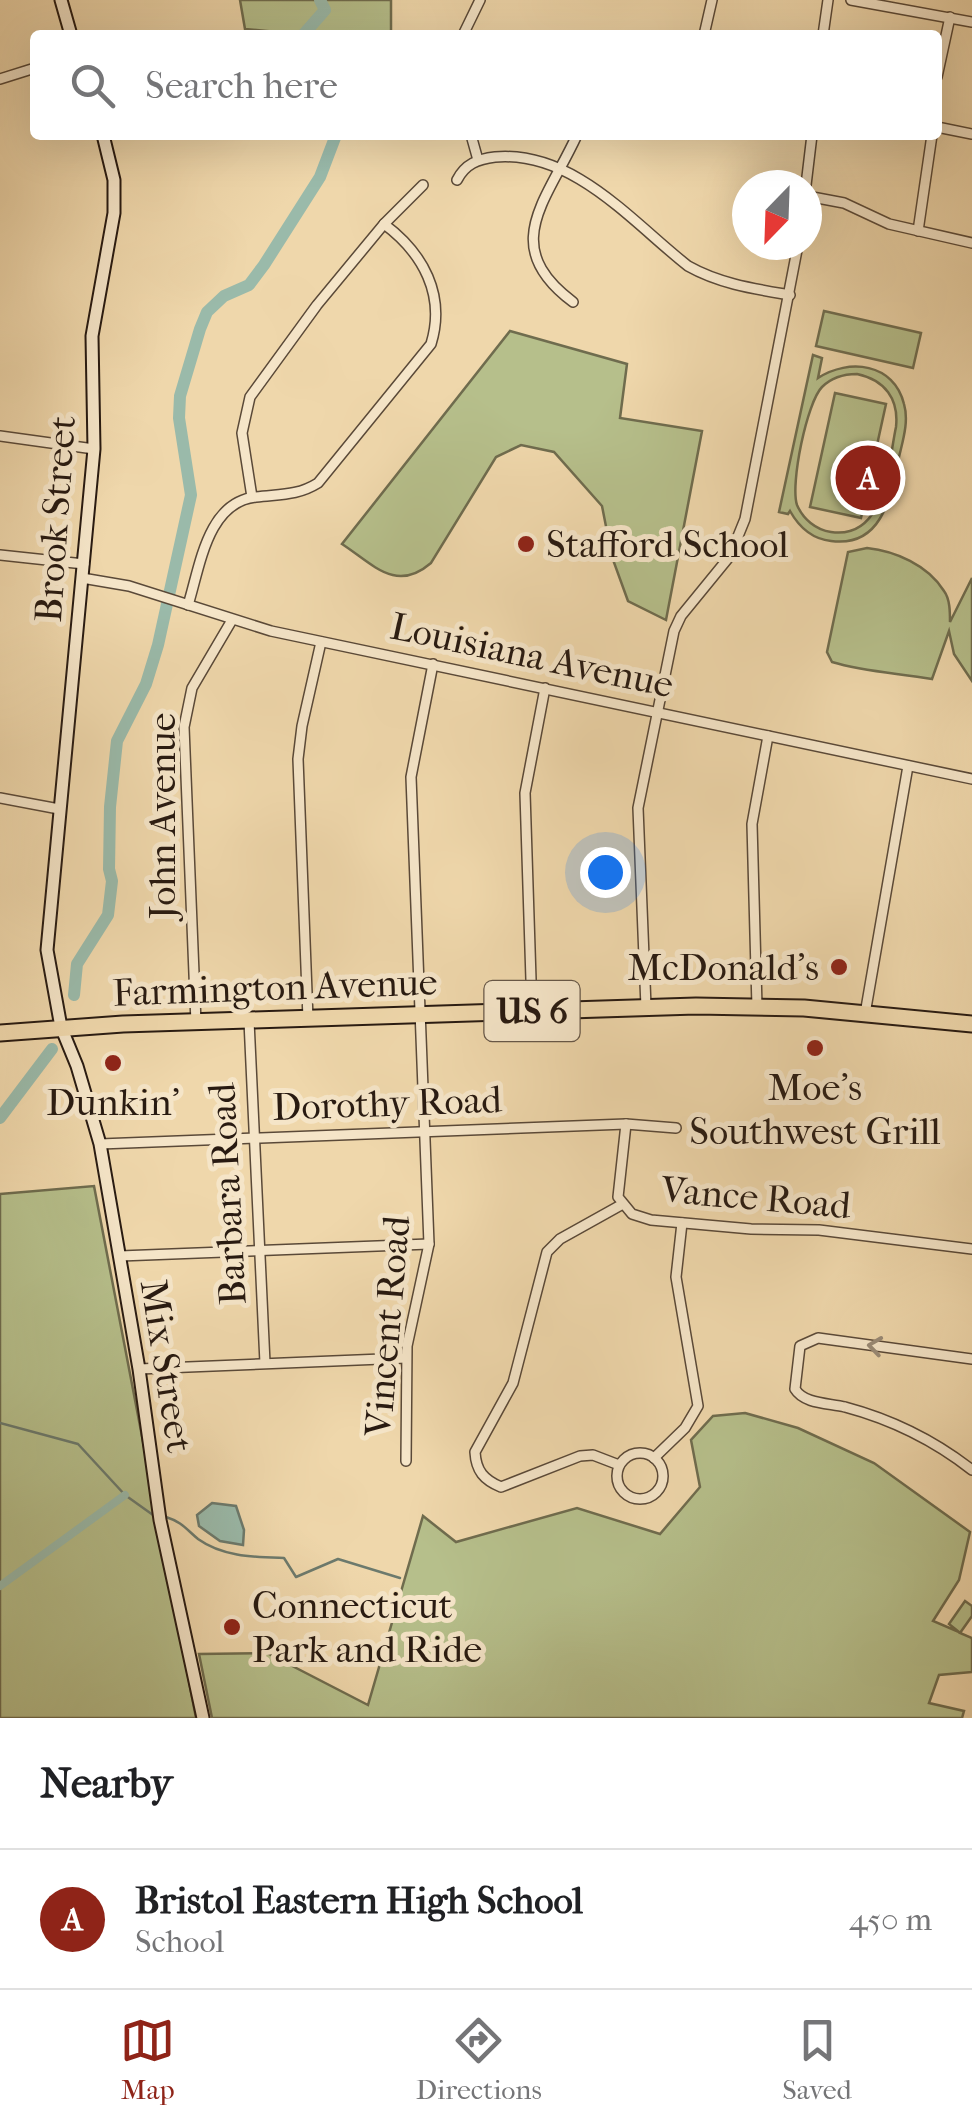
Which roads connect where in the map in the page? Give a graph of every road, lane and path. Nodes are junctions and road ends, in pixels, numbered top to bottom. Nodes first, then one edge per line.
1 (61, 0) edge
2 (480, 0) edge
3 (712, 0) edge
4 (828, 0) edge
5 (851, 0) edge
6 (950, 17) junction
7 (972, 22) edge
8 (70, 30) edge
9 (465, 30) edge
10 (705, 30) edge
11 (824, 30) edge
12 (942, 54) edge
13 (30, 70) edge
14 (0, 79) edge
15 (942, 128) edge
16 (972, 134) edge
17 (104, 140) edge
18 (472, 140) edge
19 (575, 140) edge
20 (811, 140) edge
21 (931, 140) edge
22 (478, 160) junction
23 (561, 168) junction
24 (808, 170) edge
25 (457, 180) dead end
26 (423, 185) dead end
27 (822, 199) edge
28 (384, 224) junction
29 (918, 231) junction
30 (972, 243) edge
31 (796, 260) edge
32 (790, 295) junction
33 (573, 302) dead end
34 (0, 436) edge
35 (94, 449) junction
36 (252, 497) junction
37 (0, 556) edge
38 (84, 564) junction
39 (82, 578) junction
40 (188, 605) junction
41 (232, 620) junction
42 (321, 642) junction
43 (433, 664) junction
44 (545, 688) junction
45 (656, 712) junction
46 (768, 736) junction
47 (908, 766) junction
48 (972, 779) edge
49 (0, 798) edge
50 (59, 808) junction
51 (646, 1007) junction
52 (757, 1007) junction
53 (532, 1011) junction
54 (865, 1014) junction
55 (420, 1015) junction
56 (308, 1020) junction
57 (971, 1020) edge
58 (250, 1021) junction
59 (196, 1023) junction
60 (61, 1027) junction
61 (0, 1033) edge
62 (626, 1124) junction
63 (676, 1128) dead end
64 (424, 1131) junction
65 (253, 1138) junction
66 (100, 1144) junction
67 (621, 1205) junction
68 (682, 1223) junction
69 (429, 1244) junction
70 (972, 1249) edge
71 (260, 1252) junction
72 (120, 1256) junction
73 (406, 1358) junction
74 (972, 1359) edge
75 (265, 1364) junction
76 (139, 1368) junction
77 (654, 1458) junction
78 (406, 1461) dead end
79 (619, 1465) junction
80 (972, 1470) edge
81 (203, 1718) edge

1 - 8 street
2 - 9 street
3 - 10 street
4 - 11 street
5 - 6 street
6 - 7 street
6 - 12 street
13 - 14 street
15 - 16 street
17 - 35 street, Brook Street
18 - 22 street
19 - 23 street
20 - 24 street
21 - 29 street
22 - 23 street
22 - 25 street
23 - 32 street
23 - 33 street
26 - 28 street
27 - 29 street
28 - 36 street
28 - 36 street
29 - 30 street
31 - 32 street
32 - 45 street
34 - 35 street
35 - 38 street, Brook Street
36 - 40 street
37 - 38 street
38 - 39 street, Brook Street
39 - 40 street, Louisiana Avenue
39 - 50 street, Brook Street
40 - 41 street, Louisiana Avenue
41 - 42 street, Louisiana Avenue
41 - 59 street, John Avenue
42 - 43 street, Louisiana Avenue
42 - 56 street
43 - 44 street, Louisiana Avenue
43 - 55 street, Vincent Road
44 - 45 street, Louisiana Avenue
44 - 53 street
45 - 46 street, Louisiana Avenue
45 - 51 street
46 - 47 street, Louisiana Avenue
46 - 52 street
47 - 48 street, Louisiana Avenue
47 - 54 street
49 - 50 street
50 - 60 street, Brook Street
51 - 52 highway, Farmington Avenue / US 6
51 - 53 highway, Farmington Avenue / US 6
52 - 54 highway, Farmington Avenue / US 6
53 - 55 highway, Farmington Avenue / US 6
54 - 57 highway, Farmington Avenue / US 6
55 - 56 highway, Farmington Avenue / US 6
55 - 64 street, Vincent Road
56 - 58 highway, Farmington Avenue / US 6
58 - 59 highway, Farmington Avenue / US 6
58 - 65 street, Barbara Road
59 - 60 highway, Farmington Avenue / US 6
60 - 61 highway, Farmington Avenue / US 6
60 - 66 street, Mix Street
62 - 63 street, Dorothy Road
62 - 64 street, Dorothy Road
62 - 67 street, Vance Road
64 - 65 street, Dorothy Road
64 - 69 street, Vincent Road
65 - 66 street, Dorothy Road
65 - 71 street, Barbara Road
66 - 72 street, Mix Street
67 - 68 street, Vance Road
67 - 79 street
68 - 70 street, Vance Road
68 - 77 street
69 - 71 street
69 - 73 street, Vincent Road
71 - 72 street
71 - 75 street, Barbara Road
72 - 76 street, Mix Street
73 - 75 street
73 - 78 street, Vincent Road
74 -> 80 street
75 - 76 street
76 - 81 street, Mix Street
77 - 79 street
77 - 79 street

